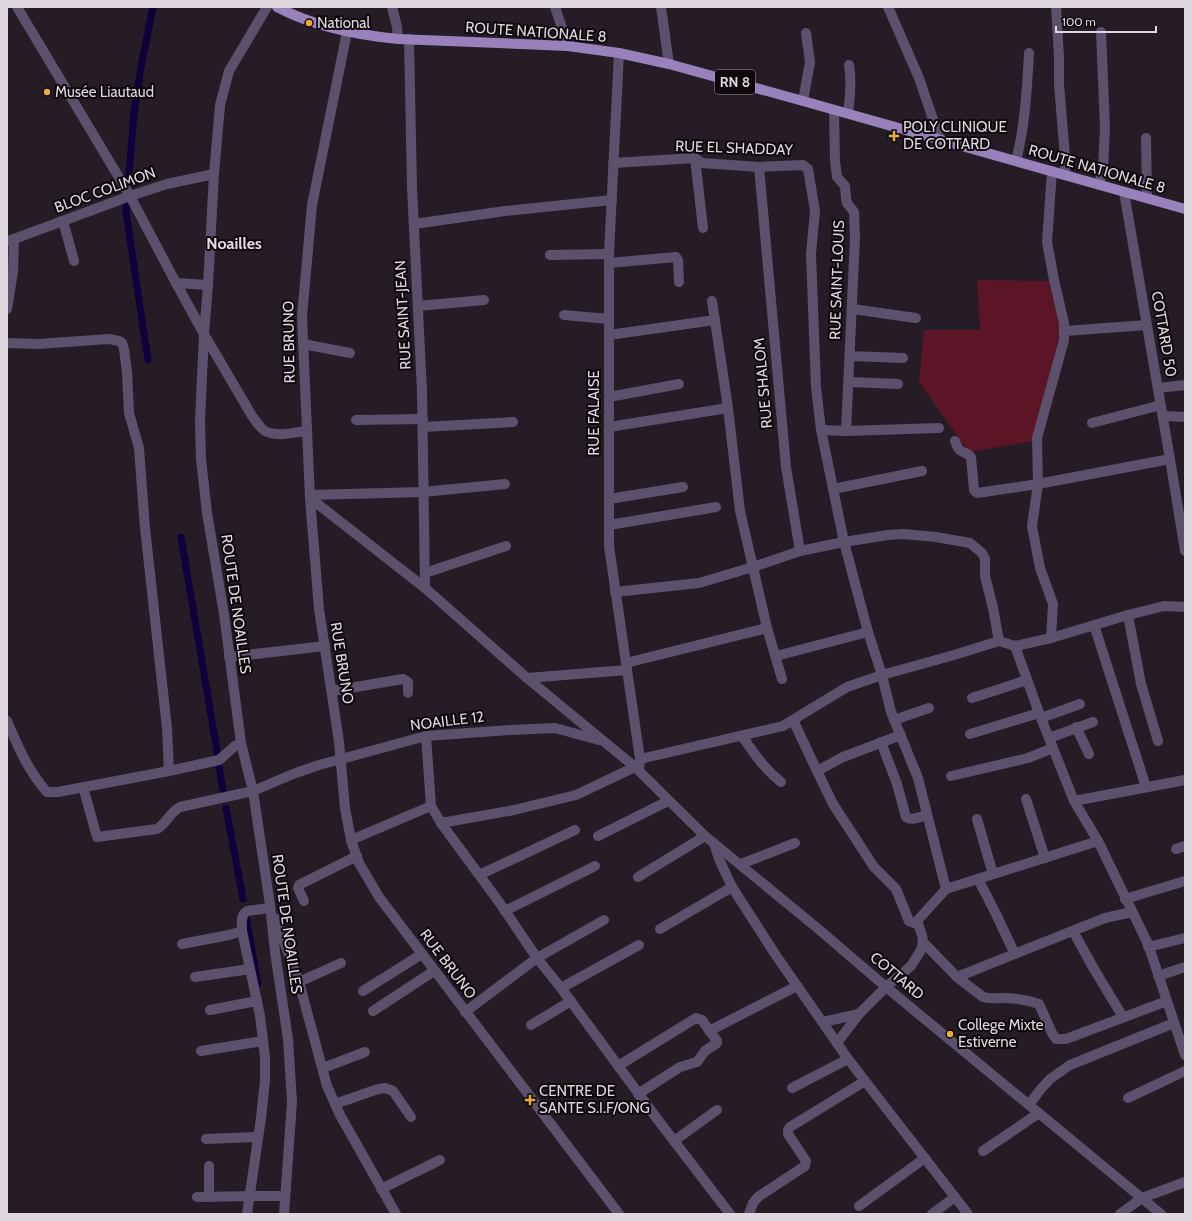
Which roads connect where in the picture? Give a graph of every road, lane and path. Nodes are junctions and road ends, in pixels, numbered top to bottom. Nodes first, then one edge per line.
1 (17, 7) edge
2 (267, 7) edge
3 (278, 7) edge
4 (392, 7) edge
5 (555, 7) edge
6 (661, 7) edge
7 (888, 7) edge
8 (1056, 7) edge
9 (348, 32) junction
10 (1101, 32) dead end
11 (806, 33) dead end
12 (398, 39) junction
13 (409, 39) junction
14 (568, 46) junction
15 (619, 53) junction
16 (1029, 53) dead end
17 (669, 64) junction
18 (849, 65) dead end
19 (803, 101) junction
20 (834, 110) junction
21 (848, 113) junction
22 (1146, 138) dead end
23 (940, 140) junction
24 (695, 158) junction
25 (1016, 161) junction
26 (613, 163) junction
27 (759, 167) junction
28 (1052, 171) junction
29 (214, 174) junction
30 (1065, 175) junction
31 (1099, 185) junction
32 (1124, 192) junction
33 (130, 196) junction
34 (1147, 198) junction
35 (612, 200) junction
36 (1185, 209) edge
37 (63, 221) junction
38 (414, 224) junction
39 (703, 228) dead end
40 (10, 240) edge
41 (550, 255) dead end
42 (609, 259) junction
43 (74, 261) dead end
44 (176, 282) junction
45 (679, 282) dead end
46 (208, 285) junction
47 (484, 300) dead end
48 (712, 301) dead end
49 (418, 306) junction
50 (7, 309) edge
51 (852, 309) junction
52 (564, 316) dead end
53 (916, 318) dead end
54 (609, 319) junction
55 (715, 320) junction
56 (1147, 326) junction
57 (1065, 331) junction
58 (204, 334) junction
59 (609, 335) junction
60 (7, 343) edge
61 (303, 344) junction
62 (350, 353) dead end
63 (850, 356) junction
64 (903, 358) dead end
65 (849, 382) junction
66 (680, 384) dead end
67 (898, 384) dead end
68 (1185, 385) edge
69 (1158, 388) junction
70 (609, 397) junction
71 (1161, 405) junction
72 (728, 408) junction
73 (1163, 416) junction
74 (1185, 417) edge
75 (356, 420) dead end
76 (513, 422) dead end
77 (423, 423) junction
78 (1092, 423) dead end
79 (609, 427) junction
80 (940, 428) dead end
81 (821, 430) junction
82 (306, 431) junction
83 (846, 432) junction
84 (956, 441) dead end
85 (1170, 458) junction
86 (922, 471) dead end
87 (505, 484) dead end
88 (1038, 484) junction
89 (683, 488) dead end
90 (833, 489) junction
91 (423, 492) junction
92 (310, 496) junction
93 (609, 499) junction
94 (716, 507) dead end
95 (609, 525) junction
96 (844, 542) junction
97 (506, 546) dead end
98 (800, 551) junction
99 (1185, 551) edge
100 (753, 567) junction
101 (425, 573) junction
102 (425, 588) junction
103 (615, 592) junction
104 (1185, 606) edge
105 (1128, 615) junction
106 (1094, 625) junction
107 (767, 628) junction
108 (868, 632) junction
109 (1051, 638) junction
110 (999, 641) junction
111 (324, 646) junction
112 (1015, 646) junction
113 (776, 656) junction
114 (230, 658) junction
115 (626, 667) junction
116 (882, 675) junction
117 (527, 678) junction
118 (782, 679) dead end
119 (1027, 680) junction
120 (332, 691) junction
121 (408, 693) dead end
122 (972, 698) dead end
123 (1080, 704) dead end
124 (929, 708) dead end
125 (1040, 716) junction
126 (793, 720) junction
127 (894, 720) junction
128 (7, 721) edge
129 (1093, 722) dead end
130 (1076, 727) junction
131 (970, 734) dead end
132 (900, 735) junction
133 (426, 736) junction
134 (742, 736) junction
135 (1049, 738) junction
136 (603, 741) junction
137 (1158, 741) dead end
138 (881, 742) junction
139 (241, 743) junction
140 (1053, 748) junction
141 (1089, 754) dead end
142 (341, 759) junction
143 (638, 766) junction
144 (169, 772) junction
145 (816, 772) junction
146 (951, 776) dead end
147 (1185, 780) edge
148 (781, 782) dead end
149 (83, 787) junction
150 (1146, 787) junction
151 (253, 791) junction
152 (1026, 798) dead end
153 (668, 801) junction
154 (1074, 801) junction
155 (431, 806) junction
156 (927, 815) junction
157 (977, 819) dead end
158 (441, 823) junction
159 (575, 830) dead end
160 (598, 836) dead end
161 (704, 836) junction
162 (351, 840) junction
163 (1098, 842) junction
164 (714, 844) junction
165 (795, 844) dead end
166 (357, 856) junction
167 (1045, 858) junction
168 (741, 864) junction
169 (595, 866) dead end
170 (993, 874) junction
171 (479, 875) junction
172 (638, 877) dead end
173 (978, 879) junction
174 (1185, 881) edge
175 (732, 887) junction
176 (946, 889) junction
177 (1125, 899) junction
178 (304, 900) dead end
179 (270, 906) junction
180 (505, 911) junction
181 (1132, 912) junction
182 (604, 920) dead end
183 (917, 921) junction
184 (660, 930) dead end
185 (242, 931) junction
186 (1073, 931) junction
187 (1185, 938) edge
188 (923, 942) junction
189 (182, 944) dead end
190 (639, 945) dead end
191 (1148, 947) junction
192 (422, 954) junction
193 (1015, 954) junction
194 (537, 958) junction
195 (341, 963) dead end
196 (1185, 967) edge
197 (250, 969) junction
198 (434, 970) junction
199 (1158, 976) junction
200 (195, 977) dead end
201 (957, 977) junction
202 (299, 982) junction
203 (797, 986) junction
204 (886, 987) junction
205 (561, 988) junction
206 (364, 991) dead end
207 (571, 1001) junction
208 (1167, 1001) junction
209 (257, 1002) junction
210 (210, 1010) dead end
211 (373, 1011) dead end
212 (465, 1012) junction
213 (859, 1014) junction
214 (1123, 1017) junction
215 (822, 1022) junction
216 (1174, 1023) junction
217 (531, 1025) dead end
218 (709, 1031) junction
219 (263, 1041) junction
220 (837, 1043) junction
221 (201, 1051) dead end
222 (366, 1052) dead end
223 (1185, 1055) edge
224 (848, 1059) junction
225 (618, 1066) junction
226 (323, 1068) junction
227 (1185, 1071) edge
228 (865, 1080) junction
229 (792, 1088) dead end
230 (638, 1094) junction
231 (1128, 1098) dead end
232 (335, 1104) junction
233 (1029, 1105) junction
234 (717, 1110) dead end
235 (1039, 1113) junction
236 (412, 1117) dead end
237 (258, 1137) junction
238 (206, 1139) dead end
239 (674, 1141) junction
240 (983, 1151) dead end
241 (925, 1158) junction
242 (440, 1160) dead end
243 (208, 1166) dead end
244 (1185, 1182) edge
245 (381, 1189) junction
246 (248, 1196) junction
247 (285, 1196) junction
248 (209, 1197) junction
249 (956, 1197) junction
250 (197, 1198) dead end
251 (1142, 1198) junction
252 (859, 1206) dead end
253 (247, 1214) edge
254 (284, 1214) edge
255 (396, 1214) edge
256 (619, 1214) edge
257 (730, 1214) edge
258 (748, 1214) edge
259 (932, 1214) edge
260 (968, 1214) edge
261 (1120, 1214) edge
262 (1161, 1214) edge

1 - 33 street
2 - 29 street, ROUTE DE NOAILLES
3 - 9 main road, ROUTE NATIONALE 8 / RN 8
4 - 12 street
5 - 14 street
6 - 17 street
7 - 23 street
8 - 30 street
9 - 12 main road, ROUTE NATIONALE 8 / RN 8
9 - 61 street, RUE BRUNO
10 - 31 street
11 - 19 street
12 - 13 main road, ROUTE NATIONALE 8 / RN 8
13 - 14 main road, ROUTE NATIONALE 8 / RN 8
13 - 38 street, RUE SAINT-JEAN
14 - 15 main road, ROUTE NATIONALE 8 / RN 8
15 - 17 main road, ROUTE NATIONALE 8 / RN 8
15 - 26 street, RUE FALAISE
16 - 25 street
17 - 19 main road, ROUTE NATIONALE 8 / RN 8
18 - 21 street
19 - 20 main road, ROUTE NATIONALE 8 / RN 8
20 - 21 main road, ROUTE NATIONALE 8 / RN 8
20 - 51 street, RUE SAINT-LOUIS
21 - 23 main road, ROUTE NATIONALE 8 / RN 8
22 - 34 street
23 - 25 main road, ROUTE NATIONALE 8 / RN 8
24 - 26 street, RUE EL SHADDAY
24 - 27 street, RUE EL SHADDAY
24 - 39 street
25 - 28 main road, ROUTE NATIONALE 8 / RN 8
26 - 35 street, RUE FALAISE
27 - 81 street, RUE EL SHADDAY
27 - 98 street, RUE SHALOM
28 - 30 main road, ROUTE NATIONALE 8 / RN 8
28 - 57 street
29 - 33 street, BLOC COLIMON
29 - 46 street, ROUTE DE NOAILLES
30 - 31 main road, ROUTE NATIONALE 8 / RN 8
31 - 32 main road, ROUTE NATIONALE 8 / RN 8
32 - 34 main road, ROUTE NATIONALE 8 / RN 8
32 - 56 street, COTTARD 50
33 - 37 street, BLOC COLIMON
33 - 44 street
34 - 36 main road, ROUTE NATIONALE 8 / RN 8
35 - 38 street
35 - 42 street, RUE FALAISE
37 - 40 street, BLOC COLIMON
37 - 43 street
38 - 49 street, RUE SAINT-JEAN
40 - 50 street
41 - 42 street
42 - 45 street
42 - 54 street, RUE FALAISE
44 - 46 street
44 - 58 street
46 - 58 street, ROUTE DE NOAILLES
47 - 49 street
48 - 55 street
49 - 77 street, RUE SAINT-JEAN
51 - 53 street
51 - 63 street, RUE SAINT-LOUIS
52 - 54 street
54 - 59 street, RUE FALAISE
55 - 59 street
55 - 72 street
56 - 57 street
56 - 69 street, COTTARD 50
57 - 88 street
58 - 82 street
58 - 114 street, ROUTE DE NOAILLES
59 - 70 street, RUE FALAISE
60 - 144 street
61 - 62 street
61 - 82 street, RUE BRUNO
63 - 64 street
63 - 65 street, RUE SAINT-LOUIS
65 - 67 street
65 - 83 street, RUE SAINT-LOUIS
66 - 70 street
68 - 69 street
69 - 71 street, COTTARD 50
70 - 79 street, RUE FALAISE
71 - 73 street, COTTARD 50
71 - 78 street
72 - 79 street
72 - 100 street
73 - 74 street
73 - 85 street, COTTARD 50
75 - 77 street
76 - 77 street
77 - 91 street, RUE SAINT-JEAN
79 - 93 street, RUE FALAISE
80 - 83 street
81 - 83 street
81 - 90 street
82 - 92 street, RUE BRUNO
84 - 88 street
85 - 88 street
85 - 99 street, COTTARD 50
86 - 90 street
87 - 91 street
88 - 109 street
89 - 93 street
90 - 96 street
91 - 92 street
91 - 101 street, RUE SAINT-JEAN
92 - 102 street, COTTARD
92 - 111 street, RUE BRUNO
93 - 95 street, RUE FALAISE
94 - 95 street
95 - 103 street, RUE FALAISE
96 - 98 street
96 - 108 street
96 - 110 street
97 - 101 street
98 - 100 street
100 - 103 street
100 - 107 street
101 - 102 street, RUE SAINT-JEAN
102 - 117 street, COTTARD
103 - 115 street, RUE FALAISE
104 - 105 street
105 - 106 street
105 - 137 street
106 - 109 street
106 - 150 street
107 - 113 street
107 - 115 street
108 - 113 street
108 - 116 street
109 - 112 street
110 - 112 street
110 - 116 street
111 - 114 street
111 - 120 street, RUE BRUNO
112 - 119 street
113 - 118 street
114 - 139 street, ROUTE DE NOAILLES
115 - 117 street
115 - 143 street, RUE FALAISE
116 - 126 street
116 - 127 street
117 - 136 street, COTTARD
119 - 122 street
119 - 125 street
120 - 121 street
120 - 142 street, RUE BRUNO
123 - 125 street
124 - 127 street
125 - 131 street
125 - 135 street
126 - 134 street
126 - 145 street
127 - 132 street
128 - 149 street
129 - 130 street
130 - 135 street
130 - 141 street
132 - 138 street
132 - 156 street
133 - 136 street, NOAILLE 12
133 - 142 street, NOAILLE 12
133 - 155 street
134 - 143 street
134 - 148 street
135 - 140 street
136 - 143 street, COTTARD
138 - 145 street
138 - 156 street
139 - 144 street
139 - 151 street, ROUTE DE NOAILLES
140 - 146 street
140 - 154 street
142 - 151 street, NOAILLE 12
142 - 162 street, RUE BRUNO
143 - 153 street, COTTARD
143 - 158 street
144 - 149 street
145 - 183 street
147 - 150 street
149 - 151 street, NOAILLE 12
150 - 154 street
151 - 179 street, ROUTE DE NOAILLES
152 - 167 street
153 - 160 street
153 - 161 street, COTTARD
154 - 163 street
155 - 158 street
155 - 162 street
156 - 176 street
157 - 170 street
158 - 171 street
159 - 171 street
161 - 164 street, COTTARD
161 - 172 street
162 - 166 street, RUE BRUNO
163 - 167 street
163 - 177 street
164 - 168 street, COTTARD
164 - 175 street
165 - 168 street
166 - 178 street
166 - 192 street, RUE BRUNO
167 - 170 street
168 - 204 street, COTTARD
169 - 180 street
170 - 173 street
171 - 180 street
173 - 176 street
173 - 193 street
174 - 177 street
175 - 184 street
175 - 203 street
176 - 183 street
177 - 181 street
179 - 185 street
179 - 202 street
179 - 247 street, ROUTE DE NOAILLES
180 - 194 street
181 - 186 street
181 - 191 street
182 - 194 street
183 - 188 street
185 - 189 street
185 - 197 street
186 - 193 street
186 - 214 street
187 - 191 street
188 - 201 street
188 - 204 street
190 - 205 street
191 - 199 street
192 - 198 street, RUE BRUNO
192 - 206 street
193 - 201 street
194 - 205 street
194 - 212 street
195 - 202 street
196 - 199 street
197 - 200 street
197 - 209 street
198 - 211 street
198 - 212 street, RUE BRUNO
199 - 208 street
201 - 214 street
202 - 226 street
203 - 215 street
203 - 218 street
204 - 213 street
204 - 233 street, COTTARD
205 - 207 street
207 - 217 street
207 - 225 street
208 - 214 street
208 - 216 street
209 - 210 street
209 - 219 street
212 - 256 street, RUE BRUNO
213 - 215 street
213 - 220 street
215 - 220 street
216 - 223 street
216 - 233 street
218 - 225 street
218 - 230 street
219 - 221 street
219 - 237 street
220 - 224 street
222 - 226 street
224 - 228 street
224 - 229 street
225 - 230 street
226 - 232 street
227 - 231 street
228 - 241 street
228 - 258 street
230 - 239 street
232 - 236 street
232 - 245 street
233 - 235 street, COTTARD
234 - 239 street
235 - 240 street
235 - 251 street, COTTARD
237 - 238 street
237 - 246 street
239 - 257 street
241 - 249 street
241 - 252 street
242 - 245 street
243 - 248 street
244 - 251 street
245 - 255 street
246 - 247 street
246 - 248 street
246 - 253 street
247 - 254 street, ROUTE DE NOAILLES
248 - 250 street
249 - 259 street
249 - 260 street
251 - 261 street
251 - 262 street, COTTARD

